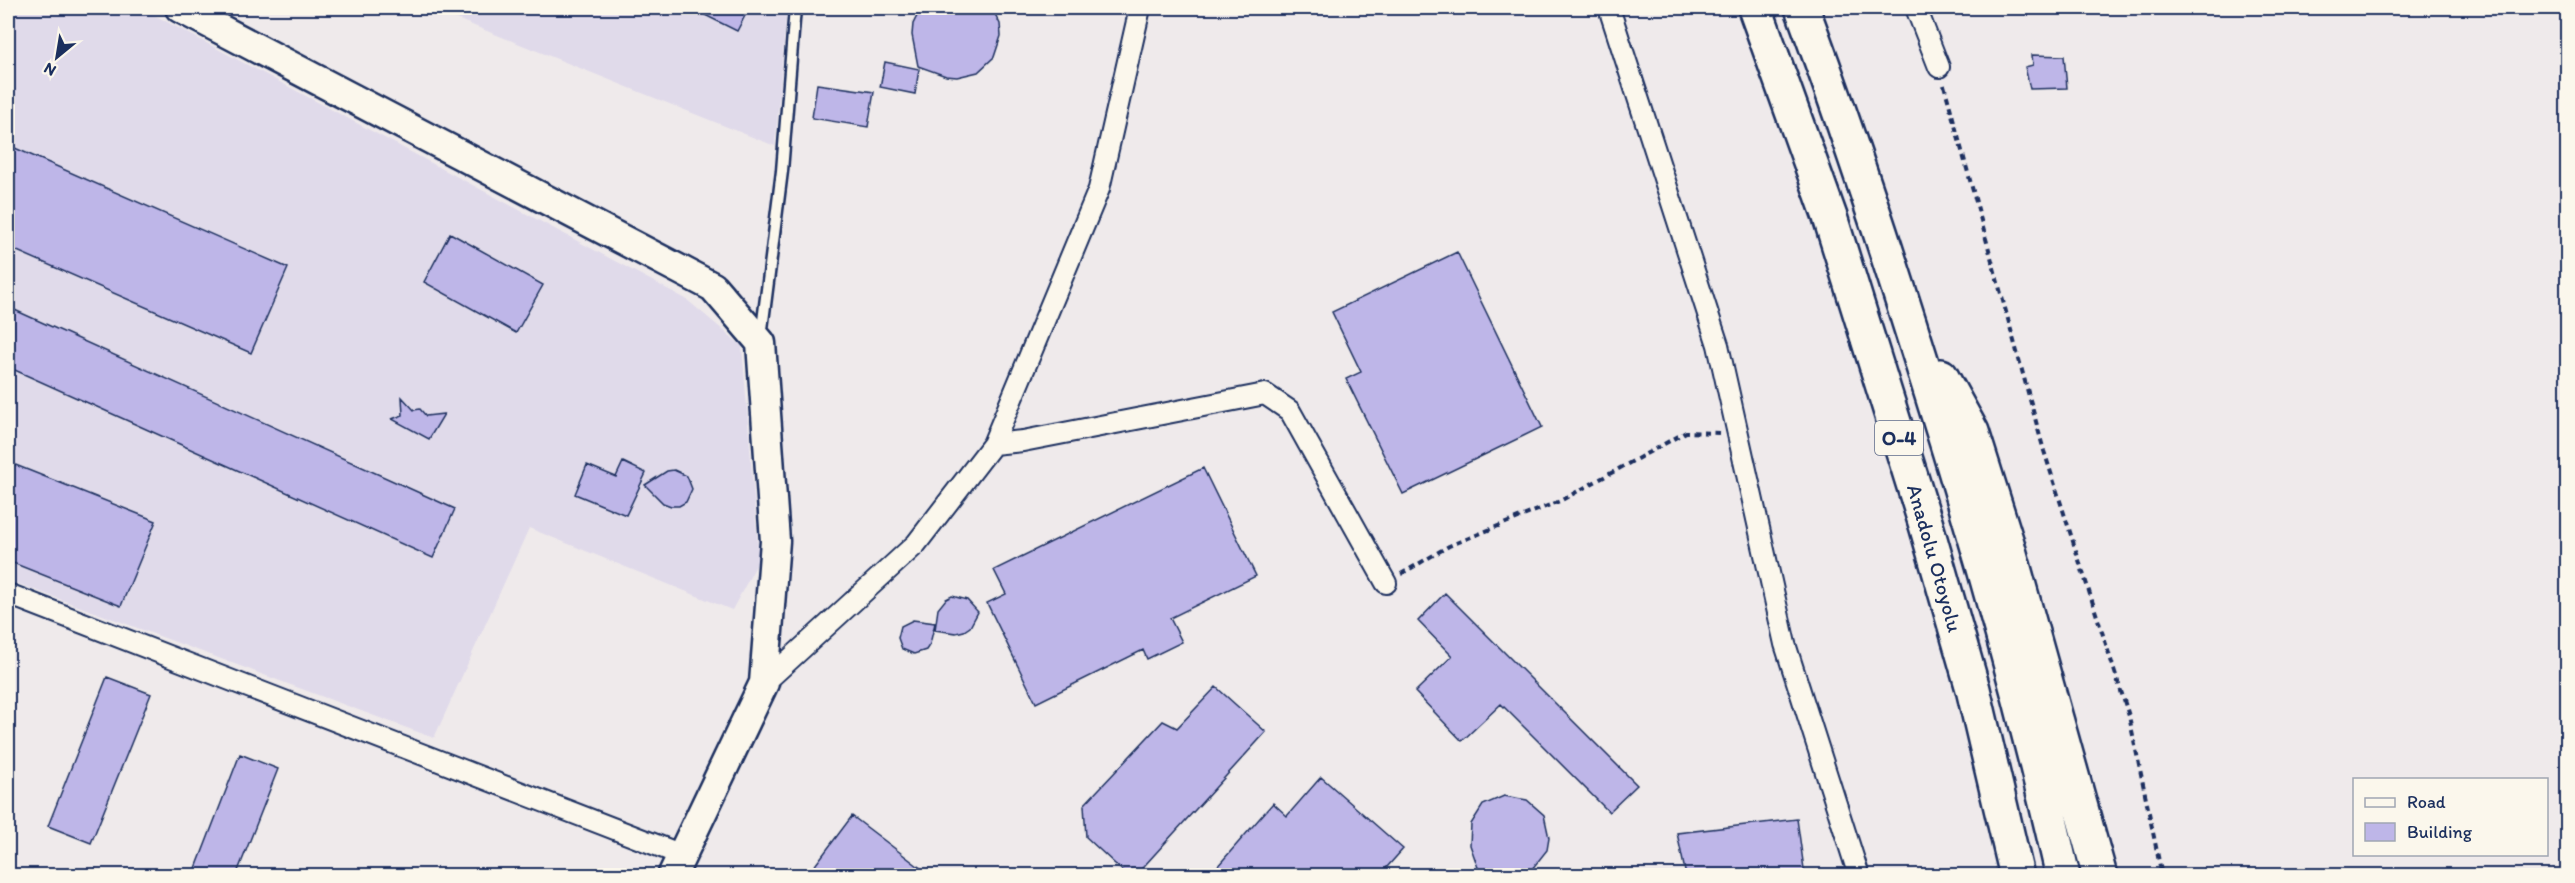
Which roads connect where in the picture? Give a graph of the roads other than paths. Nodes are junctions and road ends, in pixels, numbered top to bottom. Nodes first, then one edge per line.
1 (180, 8) edge
2 (795, 8) edge
3 (1140, 8) edge
4 (1609, 8) edge
5 (1755, 8) edge
6 (1802, 8) edge
7 (1916, 8) edge
8 (1939, 67) road end
9 (1909, 319) junction
10 (760, 343) junction
11 (993, 444) junction
12 (1386, 583) road end
13 (8, 594) edge
14 (764, 683) junction
15 (677, 865) edge
16 (1859, 876) edge
17 (2017, 876) edge
18 (2063, 876) edge
19 (2100, 876) edge

1 - 10 street
2 - 10 lane
3 - 11 street
4 - 16 street
5 - 17 highway, Anadolu Otoyolu / O-4
6 - 9 highway, Anadolu Otoyolu / O-4
7 - 8 street
9 - 18 highway, Anadolu Otoyolu / O-4
9 - 19 highway
10 - 14 street
11 - 12 street
11 - 14 street
13 - 15 street
14 - 15 street

